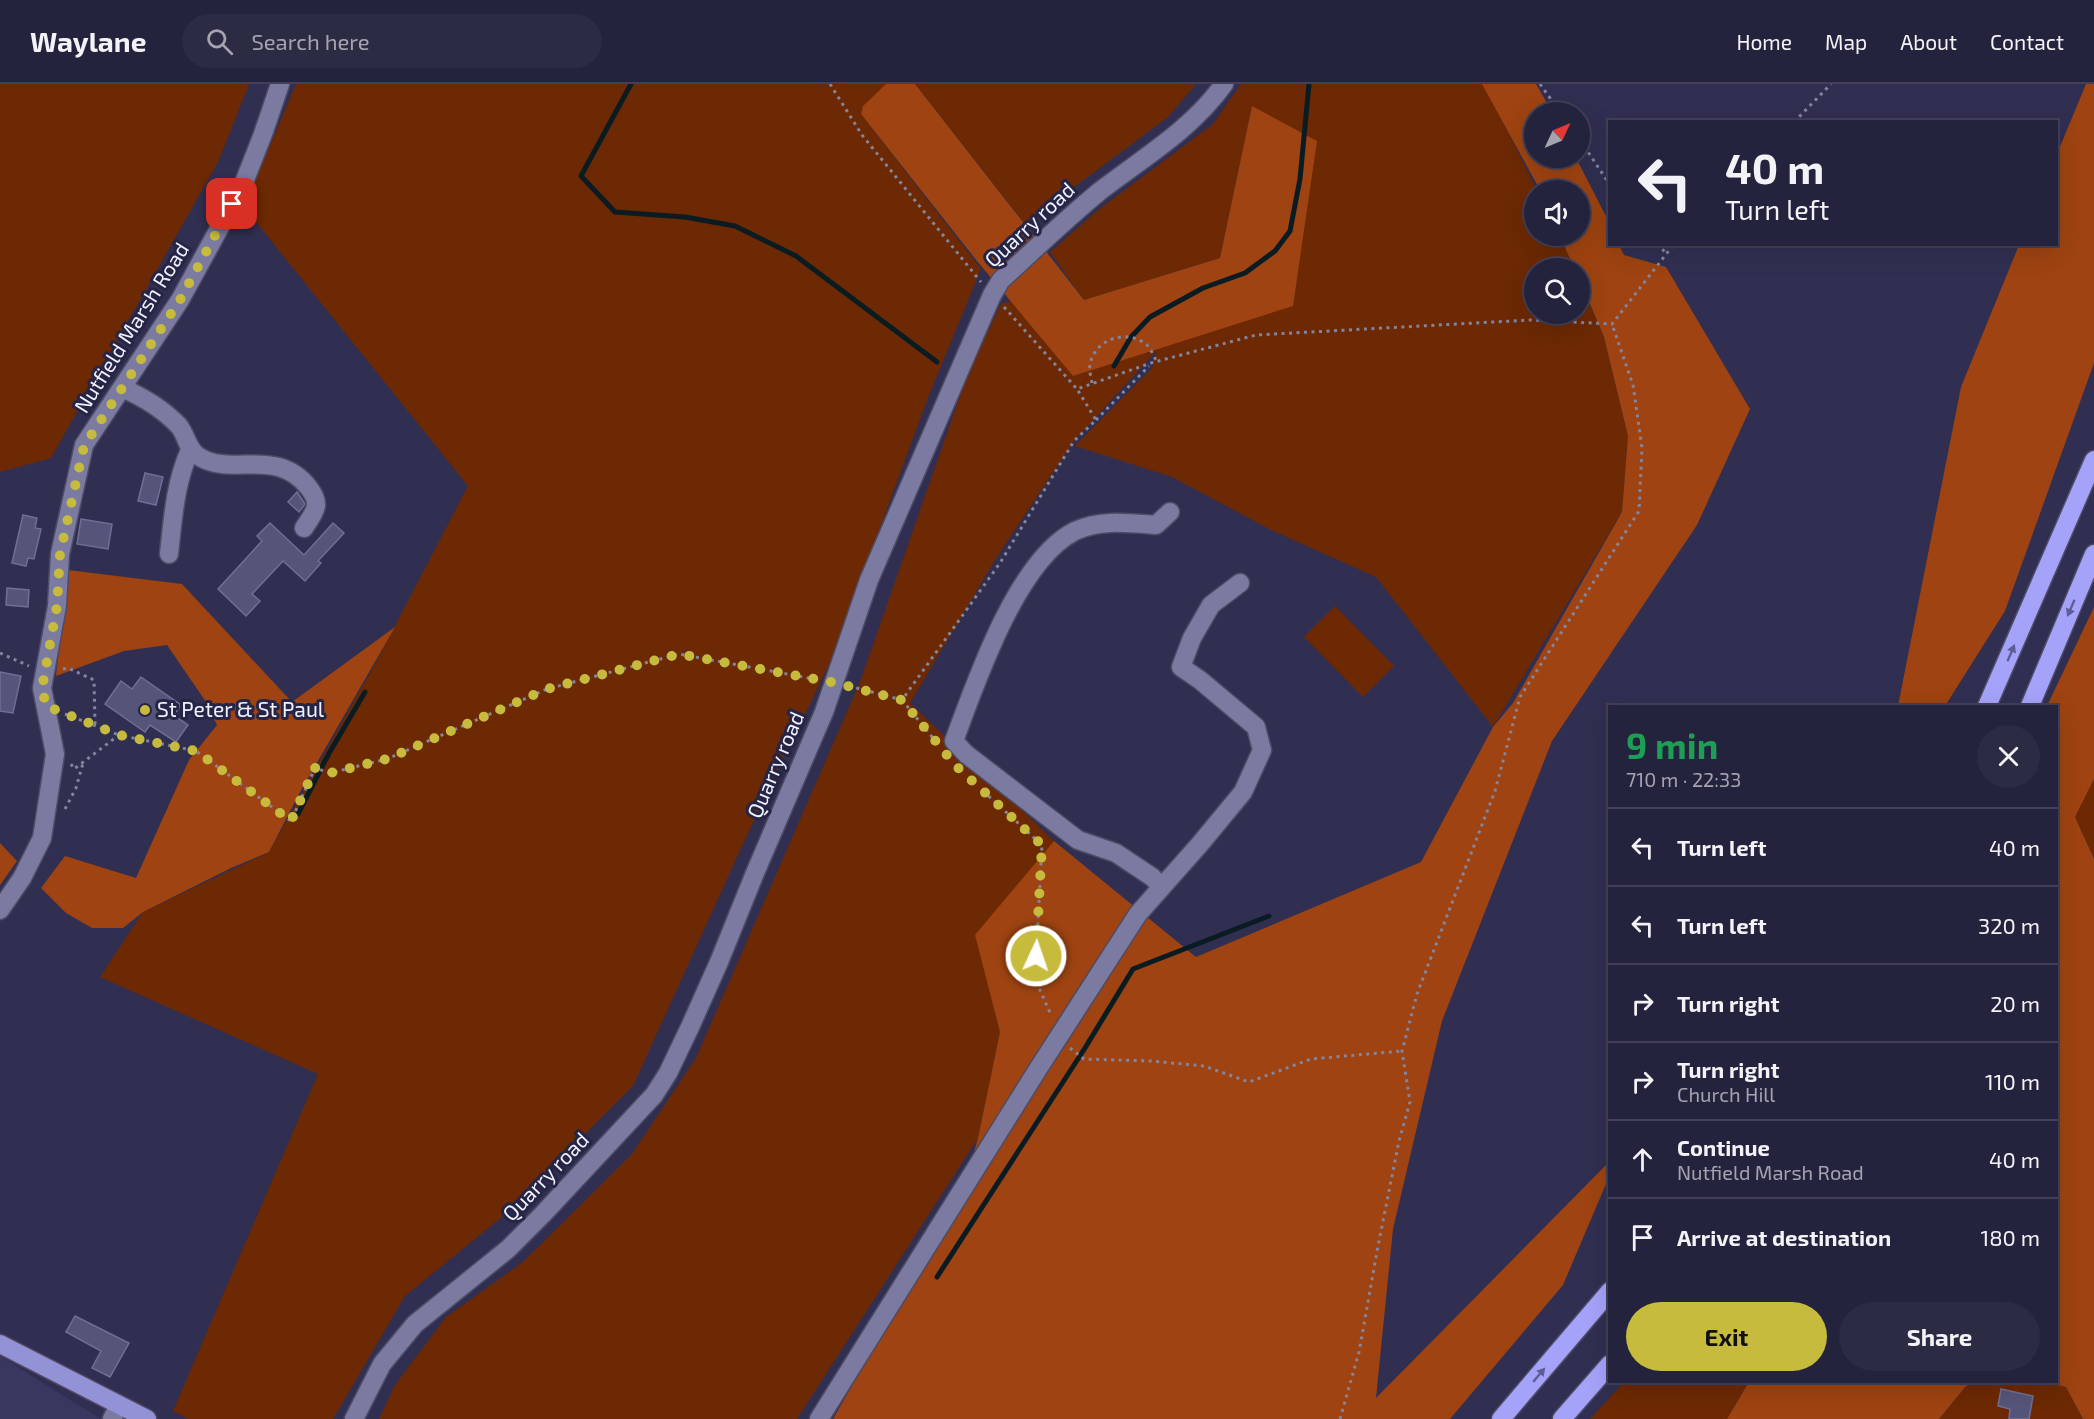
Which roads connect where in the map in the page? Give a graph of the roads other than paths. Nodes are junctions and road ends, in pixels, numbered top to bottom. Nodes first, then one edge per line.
1 (280, 84) edge
2 (1224, 84) edge
3 (122, 388) junction
4 (190, 450) junction
5 (2094, 460) edge
6 (1170, 512) dead end
7 (304, 528) dead end
8 (169, 554) dead end
9 (2094, 554) edge
10 (1240, 583) dead end
11 (1988, 705) edge
12 (2030, 705) edge
13 (1162, 887) junction
14 (0, 910) edge
15 (1608, 1293) edge
16 (0, 1344) edge
17 (1608, 1366) edge
18 (116, 1412) edge
19 (147, 1419) edge
20 (354, 1419) edge
21 (819, 1419) edge
22 (1501, 1419) edge
23 (1562, 1419) edge

1 - 3 street, Nutfield Marsh Road
2 - 20 street, Quarry road
3 - 4 street
3 - 14 street, Nutfield Marsh Road
4 - 7 street
4 - 8 street
11 -> 5 highway
6 - 13 street
9 -> 12 highway
10 - 13 street
13 - 21 street
22 -> 15 highway
16 - 18 main road
17 - 23 highway
18 - 19 main road

